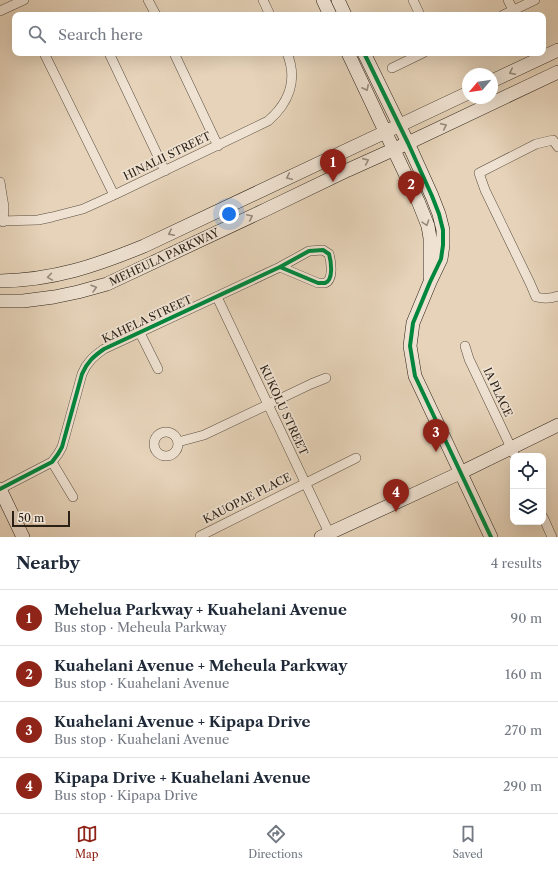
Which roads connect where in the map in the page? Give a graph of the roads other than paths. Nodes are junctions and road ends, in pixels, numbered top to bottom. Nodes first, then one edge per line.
1 (24, 0) edge
2 (148, 0) edge
3 (263, 0) edge
4 (323, 0) edge
5 (338, 0) edge
6 (413, 0) edge
7 (508, 0) edge
8 (535, 0) edge
9 (513, 10) junction
10 (0, 11) edge
11 (154, 12) edge
12 (269, 12) edge
13 (329, 12) edge
14 (344, 12) edge
15 (419, 12) edge
16 (509, 12) edge
17 (558, 50) edge
18 (45, 56) edge
19 (110, 56) edge
20 (175, 56) edge
21 (288, 56) edge
22 (349, 56) edge
23 (366, 56) edge
24 (417, 56) edge
25 (545, 56) edge
26 (546, 56) edge
27 (392, 68) dead end
28 (558, 72) edge
29 (498, 78) edge
30 (462, 96) edge
31 (400, 125) junction
32 (386, 132) junction
33 (408, 143) junction
34 (218, 146) junction
35 (558, 147) edge
36 (393, 149) junction
37 (165, 171) junction
38 (0, 182) edge
39 (114, 196) junction
40 (2, 221) edge
41 (280, 267) junction
42 (0, 281) edge
43 (430, 282) junction
44 (558, 296) edge
45 (217, 297) junction
46 (0, 301) edge
47 (140, 333) junction
48 (465, 346) dead end
49 (158, 369) dead end
50 (326, 378) dead end
51 (269, 404) junction
52 (558, 425) edge
53 (178, 442) dead end
54 (513, 452) edge
55 (356, 458) dead end
56 (52, 462) junction
57 (460, 473) junction
58 (305, 482) junction
59 (0, 489) edge
60 (73, 497) dead end
61 (546, 524) edge
62 (200, 536) dead end
63 (327, 536) edge
64 (23, 537) edge
65 (491, 537) edge
66 (552, 537) edge

1 - 10 street
2 - 11 street
3 - 12 street
4 - 13 main road
5 - 14 main road
6 - 15 street
7 - 9 street
8 - 9 street
9 - 16 street
17 -> 26 main road
18 - 39 street
19 - 37 street
20 - 34 street
21 - 34 street, HINALII STREET
22 -> 32 main road
23 - 31 main road
24 - 27 street
25 -> 29 main road
33 -> 28 main road, MEHEULA PARKWAY
30 - 31 main road, MEHEULA PARKWAY
31 - 32 main road, MEHEULA PARKWAY
31 - 33 main road
32 - 36 main road
32 -> 42 main road, MEHEULA PARKWAY
33 - 36 main road, MEHEULA PARKWAY
33 - 43 main road
34 - 37 street, HINALII STREET
35 - 44 street
36 -> 43 main road
46 -> 36 main road, MEHEULA PARKWAY
37 - 39 street, HINALII STREET
38 - 40 street
39 - 40 street, HINALII STREET
41 - 41 street, KAHELA STREET
41 - 45 street, KAHELA STREET
43 - 57 main road
45 - 47 street, KAHELA STREET
45 - 51 street, KUKOLU STREET
47 - 49 street
47 - 56 street, KAHELA STREET
48 - 54 street, IA PLACE
50 - 51 street
51 - 53 street
51 - 58 street, KUKOLU STREET
52 - 54 main road
54 - 57 main road
55 - 58 street, KAUOPAE PLACE
56 - 59 street
56 - 60 street
57 - 63 main road
57 - 65 main road
58 - 62 street, KAUOPAE PLACE
58 - 63 street, KUKOLU STREET
59 - 64 main road
61 - 66 street

